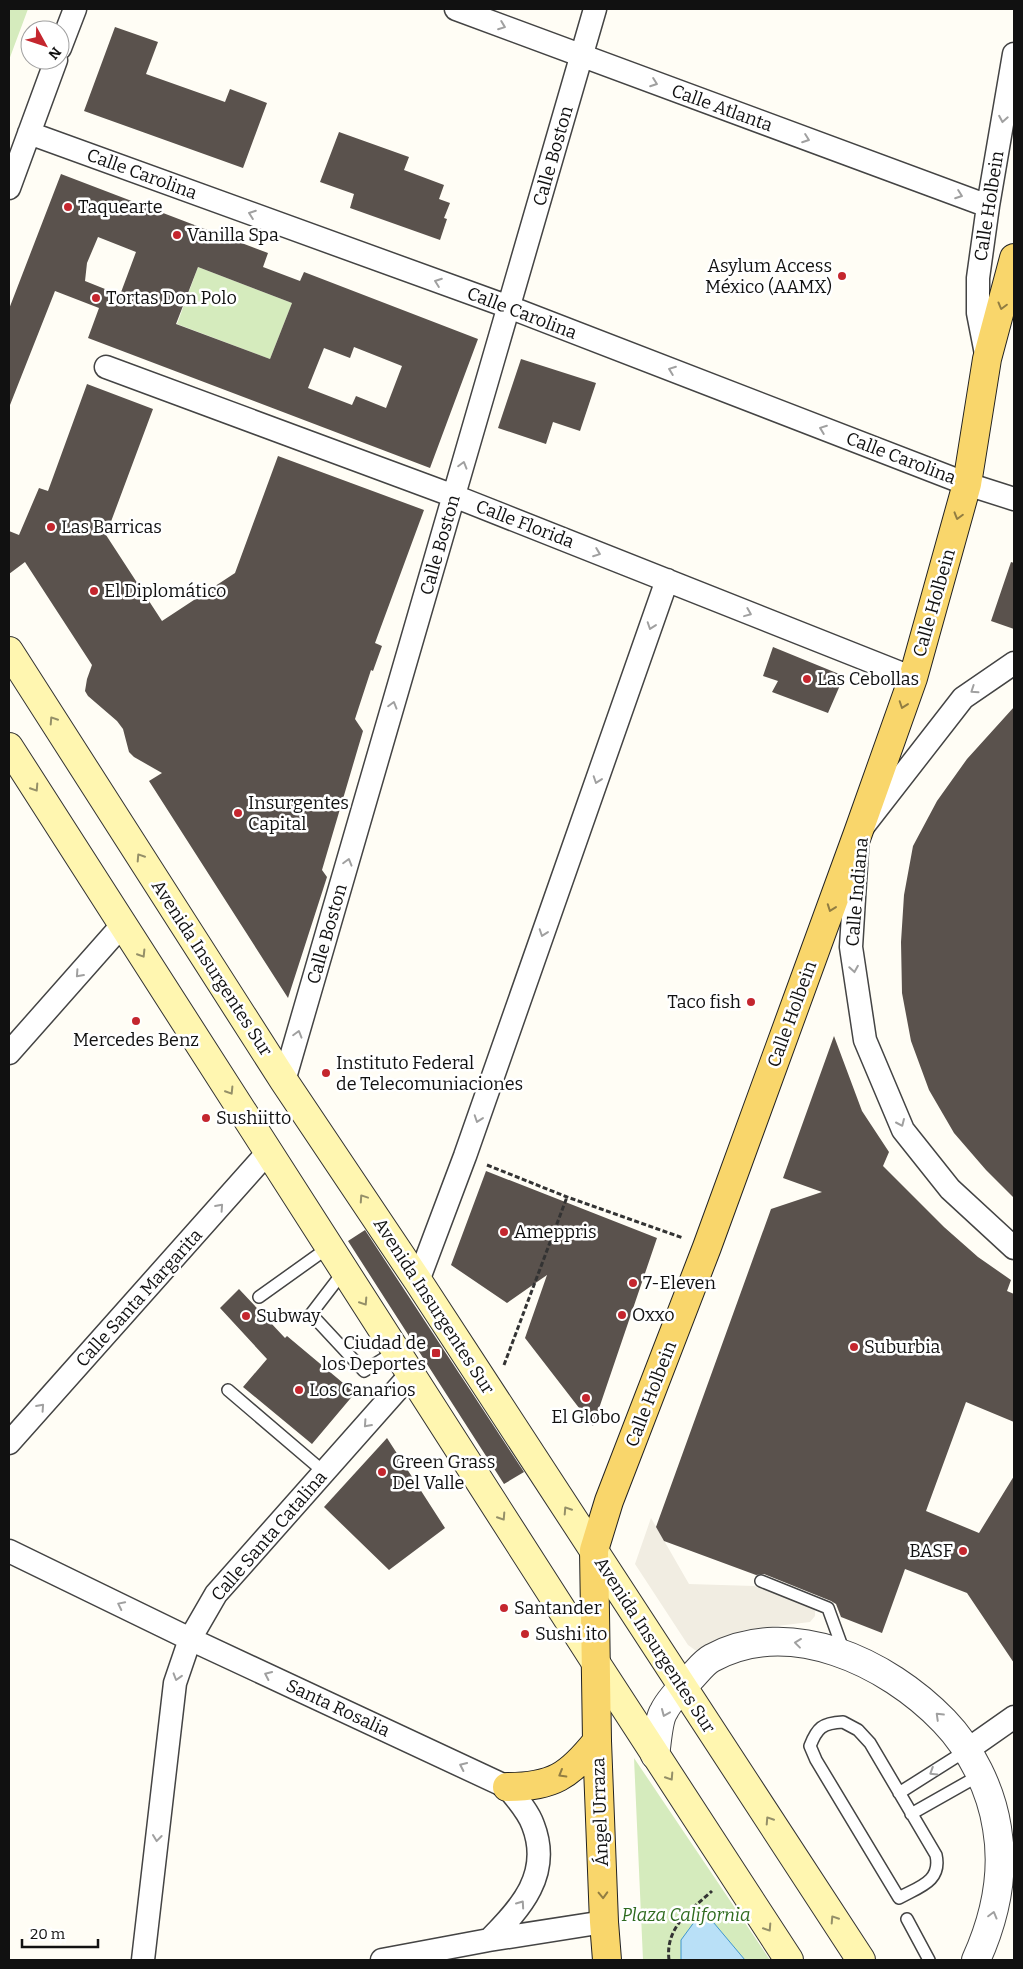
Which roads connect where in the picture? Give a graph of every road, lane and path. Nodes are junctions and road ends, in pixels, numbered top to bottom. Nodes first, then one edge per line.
1 (456, 9) edge
2 (595, 9) edge
3 (1014, 54) edge
4 (582, 56) junction
5 (52, 70) edge
6 (29, 133) junction
7 (9, 188) edge
8 (988, 206) junction
9 (1014, 258) edge
10 (509, 307) junction
11 (987, 359) junction
12 (106, 367) dead end
13 (967, 484) junction
14 (454, 496) junction
15 (1014, 499) edge
16 (667, 580) junction
17 (9, 651) edge
18 (1014, 663) edge
19 (912, 678) junction
20 (9, 747) edge
21 (858, 833) junction
22 (123, 924) junction
23 (9, 1053) edge
24 (284, 1081) junction
25 (268, 1152) junction
26 (465, 1156) junction
27 (567, 1197) junction
28 (329, 1247) junction
29 (707, 1247) junction
30 (1014, 1248) edge
31 (344, 1271) junction
32 (418, 1281) junction
33 (259, 1297) dead end
34 (396, 1351) junction
35 (411, 1374) junction
36 (228, 1390) dead end
37 (492, 1396) junction
38 (9, 1443) edge
39 (324, 1472) junction
40 (594, 1550) junction
41 (9, 1551) edge
42 (761, 1581) dead end
43 (190, 1639) junction
44 (845, 1654) junction
45 (596, 1663) junction
46 (682, 1687) junction
47 (1014, 1717) edge
48 (597, 1741) junction
49 (967, 1750) junction
50 (655, 1755) junction
51 (980, 1775) junction
52 (507, 1787) junction
53 (899, 1793) junction
54 (911, 1814) junction
55 (1007, 1858) edge
56 (712, 1891) dead end
57 (907, 1919) dead end
58 (604, 1922) junction
59 (489, 1940) junction
60 (143, 1960) edge
61 (382, 1960) edge
62 (607, 1960) edge
63 (669, 1960) edge
64 (789, 1960) edge
65 (861, 1960) edge
66 (929, 1960) edge
67 (976, 1960) edge

1 -> 4 street, Calle Atlanta
2 - 4 street, Calle Boston
3 -> 8 street, Calle Holbein
4 -> 8 street, Calle Atlanta
4 - 10 street, Calle Boston
5 - 6 street
6 - 7 street
10 -> 6 street, Calle Carolina
8 - 11 street, Calle Holbein
9 -> 11 main road, Calle Holbein
13 -> 10 street, Calle Carolina
14 -> 10 street, Calle Boston
11 - 13 main road, Calle Holbein
12 - 14 street, Calle Florida
13 - 15 street, Calle Carolina
13 -> 19 main road, Calle Holbein
14 -> 16 street, Calle Florida
24 -> 14 street, Calle Boston
16 -> 19 street, Calle Florida
16 -> 26 street
24 -> 17 main road, Avenida Insurgentes Sur
18 -> 21 street, Calle Indiana
19 -> 21 main road, Calle Holbein
20 -> 22 main road
21 -> 29 main road, Calle Holbein
21 -> 30 street, Calle Indiana
22 -> 23 street
22 -> 25 main road
32 -> 24 main road, Avenida Insurgentes Sur
25 - 28 main road
38 -> 25 street, Calle Santa Margarita
26 - 27 path
26 - 32 street
27 - 29 path
27 - 37 path
28 - 31 main road
28 - 33 lane
29 - 40 main road, Calle Holbein
31 -> 34 main road
31 - 34 lane
32 - 37 main road, Avenida Insurgentes Sur
34 - 35 main road
35 -> 39 street, Calle Santa Catalina
35 -> 45 main road
36 - 39 lane
40 -> 37 main road, Avenida Insurgentes Sur
39 - 43 street, Calle Santa Catalina
40 - 45 main road, Calle Holbein
40 - 46 main road, Avenida Insurgentes Sur
43 -> 41 street, Santa Rosalia
42 - 44 lane
52 -> 43 street, Santa Rosalia
43 -> 60 street, Calle Santa Catalina
44 -> 46 street
49 -> 44 street
45 - 48 main road, Ángel Urraza
45 - 50 main road
46 -> 50 street
65 -> 46 main road, Avenida Insurgentes Sur
47 - 49 street
48 -> 52 main road
48 -> 58 main road, Ángel Urraza
49 - 51 street
49 -> 53 lane
50 -> 64 main road
51 - 54 lane
51 - 55 street
59 -> 52 street, Santa Rosalia
53 - 54 lane
53 - 54 lane
67 -> 55 street
56 - 63 path
57 - 66 lane
58 - 59 street
58 - 62 main road, Ángel Urraza
59 - 61 street

